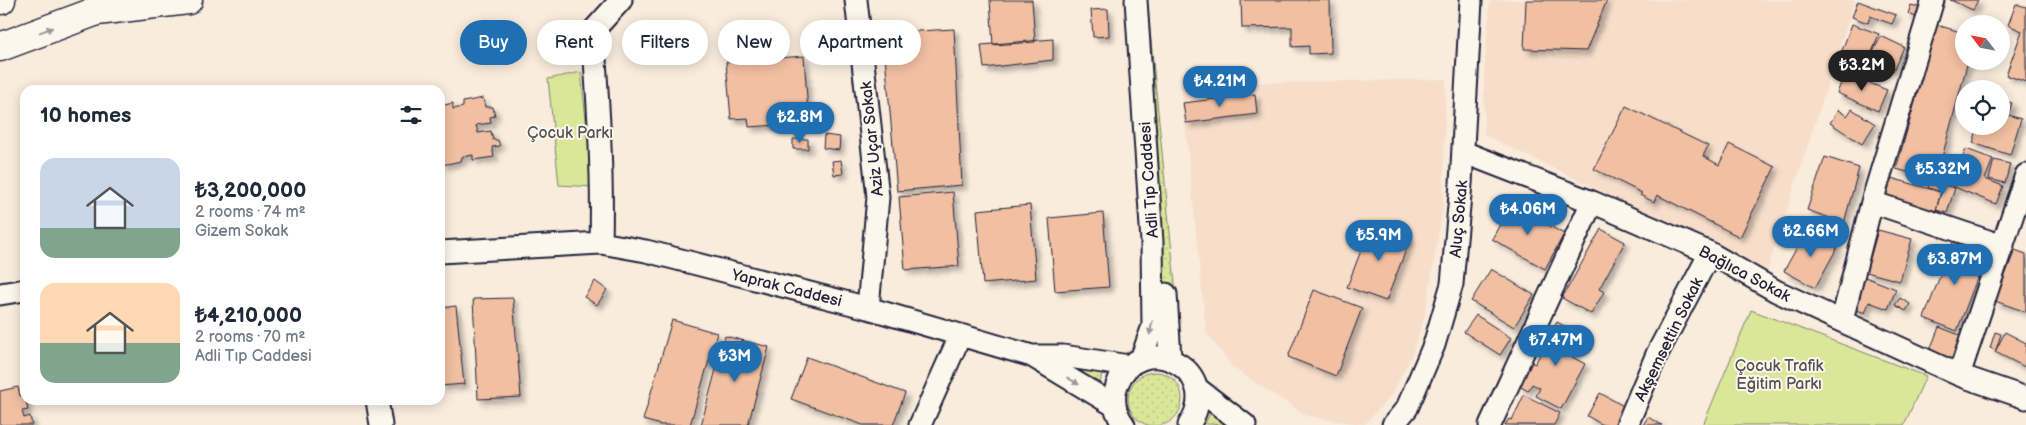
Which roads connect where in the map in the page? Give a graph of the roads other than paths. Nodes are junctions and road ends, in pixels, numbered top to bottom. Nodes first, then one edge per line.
1 (188, 0) edge
2 (622, 0) edge
3 (856, 0) edge
4 (1136, 0) edge
5 (1150, 0) edge
6 (1471, 0) edge
7 (1933, 0) edge
8 (0, 47) edge
9 (1463, 152) junction
10 (2026, 175) edge
11 (1592, 202) junction
12 (1872, 202) junction
13 (601, 243) junction
14 (2003, 246) junction
15 (445, 252) edge
16 (1710, 253) junction
17 (20, 291) edge
18 (0, 294) edge
19 (868, 308) junction
20 (1842, 320) junction
21 (960, 336) junction
22 (1032, 356) junction
23 (1170, 358) junction
24 (1135, 363) junction
25 (1959, 374) junction
26 (1198, 389) junction
27 (2026, 398) edge
28 (378, 405) edge
29 (1119, 416) edge
30 (381, 425) edge
31 (920, 425) edge
32 (1189, 425) edge
33 (1245, 425) edge
34 (1393, 425) edge
35 (1490, 425) edge
36 (1627, 425) edge

8 -> 1 main road
2 - 13 street
3 - 19 street, Aziz Uçar Sokak
4 -> 24 street, Adli Tıp Caddesi
5 - 23 street, Adli Tıp Caddesi
6 - 9 street, Aluç Sokak
7 - 12 street
9 - 11 street, Bağlıca Sokak
9 - 34 street, Aluç Sokak
10 - 14 street
11 - 16 street, Bağlıca Sokak
11 - 35 street
12 - 14 street
12 - 20 street
13 - 15 street, Yaprak Caddesi
13 - 19 street, Yaprak Caddesi
14 - 25 street
16 - 20 street, Bağlıca Sokak
16 - 36 street, Akşemsettin Sokak
17 - 18 street
19 - 21 street, Yaprak Caddesi
20 - 25 street, Bağlıca Sokak
21 - 22 street, Yaprak Caddesi
21 - 31 street
22 - 24 street
22 -> 29 street, Yaprak Caddesi
23 - 24 street
23 - 26 street
24 - 29 street, Adli Tıp Caddesi
25 - 27 street, Bağlıca Sokak
26 - 32 street
26 - 33 street
28 - 30 street

